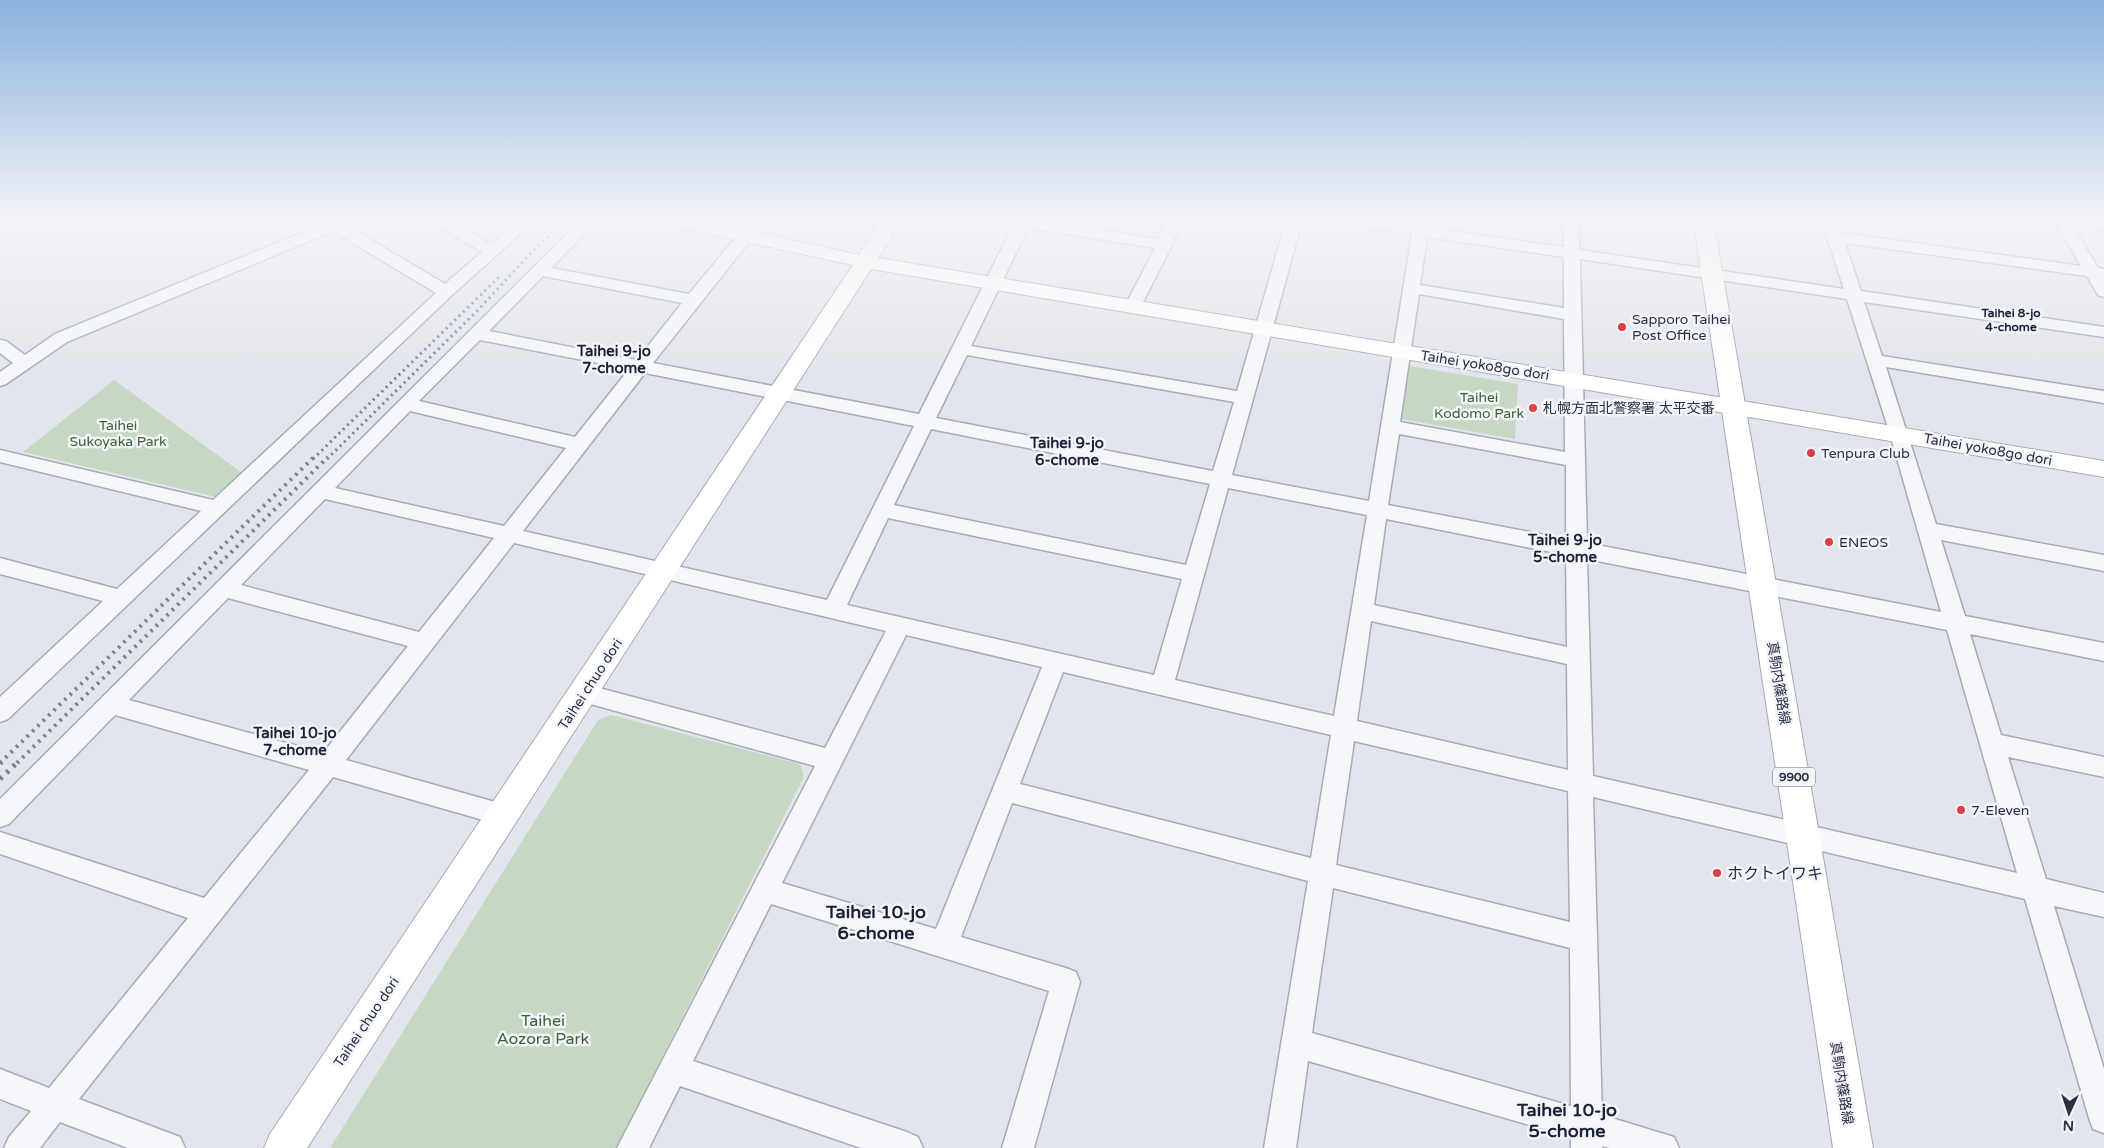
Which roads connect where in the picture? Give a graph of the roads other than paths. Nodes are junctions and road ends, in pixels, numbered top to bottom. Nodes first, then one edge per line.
1 (540, 271) edge
2 (213, 272) edge
3 (412, 272) edge
4 (469, 272) edge
5 (543, 272) edge
6 (716, 272) edge
7 (859, 272) edge
8 (923, 272) edge
9 (998, 272) edge
10 (1150, 272) edge
11 (1281, 272) edge
12 (1414, 272) edge
13 (1572, 272) edge
14 (1702, 272) edge
15 (1846, 272) edge
16 (1712, 273) junction
17 (2098, 273) edge
18 (992, 283) junction
19 (1411, 288) junction
20 (446, 292) junction
21 (2104, 292) edge
22 (1854, 295) junction
23 (693, 300) junction
24 (1133, 306) junction
25 (1573, 316) junction
26 (1265, 329) junction
27 (2104, 332) edge
28 (476, 334) junction
29 (0, 344) edge
30 (961, 349) junction
31 (1402, 352) junction
32 (1875, 360) junction
33 (24, 363) junction
34 (641, 368) junction
35 (0, 380) edge
36 (1574, 380) junction
37 (778, 393) junction
38 (2104, 397) edge
39 (1245, 398) junction
40 (406, 404) junction
41 (1734, 406) junction
42 (924, 423) junction
43 (1390, 426) junction
44 (1899, 434) junction
45 (580, 445) junction
46 (0, 456) edge
47 (1575, 460) junction
48 (2104, 469) edge
49 (1221, 481) junction
50 (321, 491) junction
51 (218, 508) junction
52 (882, 510) junction
53 (1377, 511) junction
54 (1927, 530) junction
55 (509, 534) junction
56 (1577, 549) junction
57 (2104, 563) edge
58 (0, 566) edge
59 (664, 570) junction
60 (1194, 574) junction
61 (1763, 585) junction
62 (225, 589) junction
63 (121, 598) junction
64 (833, 610) junction
65 (1362, 610) junction
66 (1956, 624) junction
67 (900, 625) junction
68 (424, 642) junction
69 (2104, 652) edge
70 (1579, 658) junction
71 (1056, 661) junction
72 (1162, 686) junction
73 (584, 693) junction
74 (5, 702) edge
75 (111, 704) junction
76 (1344, 728) junction
77 (1991, 743) junction
78 (831, 760) junction
79 (327, 766) junction
80 (2104, 766) edge
81 (1581, 783) junction
82 (1006, 790) junction
83 (504, 815) junction
84 (0, 816) edge
85 (1804, 835) junction
86 (0, 843) edge
87 (1322, 873) junction
88 (2034, 888) junction
89 (764, 890) junction
90 (2104, 904) edge
91 (208, 912) junction
92 (1584, 938) junction
93 (944, 944) junction
94 (1296, 1043) junction
95 (2096, 1066) edge
96 (673, 1069) junction
97 (0, 1084) edge
98 (55, 1104) junction
99 (2104, 1118) edge
100 (1587, 1137) edge
101 (20, 1148) edge
102 (169, 1148) edge
103 (284, 1148) edge
104 (633, 1148) edge
105 (906, 1148) edge
106 (1018, 1148) edge
107 (1280, 1148) edge
108 (1663, 1148) edge
109 (1853, 1148) edge

1 - 28 street
2 - 33 street
3 - 20 street
4 - 20 street
5 - 23 street
6 - 23 street
7 - 37 street, Taihei chuo dori
8 - 18 street, Taihei yoko8go dori
9 - 18 street
10 - 24 street
11 - 26 street
12 - 19 street
13 - 25 street
14 - 16 street
15 - 22 street
16 - 22 street
16 - 41 street, 真駒内篠路線 / 9900
17 - 21 street
18 - 24 street, Taihei yoko8go dori
18 - 30 street
19 - 25 street
19 - 31 street
20 - 51 street
22 - 27 street
22 - 32 street
23 - 34 street
24 - 26 street, Taihei yoko8go dori
25 - 36 street
26 - 31 street, Taihei yoko8go dori
26 - 39 street
28 - 34 street
28 - 40 street
29 - 33 street
30 - 39 street
30 - 42 street
31 - 36 street, Taihei yoko8go dori
31 - 43 street
32 - 38 street
32 - 44 street
33 - 35 street
34 - 37 street
34 - 45 street
36 - 41 street, Taihei yoko8go dori
36 - 47 street
37 - 42 street
37 - 59 street, Taihei chuo dori
39 - 49 street
40 - 45 street
40 - 50 street
41 - 44 street, Taihei yoko8go dori
41 - 61 street, 真駒内篠路線 / 9900
42 - 49 street
42 - 52 street
43 - 47 street
43 - 53 street
44 - 48 street, Taihei yoko8go dori
44 - 54 street
45 - 55 street
46 - 51 street
47 - 56 street
49 - 53 street
49 - 60 street
50 - 55 street
50 - 62 street
51 - 63 street
52 - 60 street
52 - 64 street
53 - 56 street
53 - 65 street
54 - 57 street
54 - 66 street
55 - 59 street
55 - 68 street
56 - 61 street
56 - 70 street
58 - 63 street
59 - 64 street
59 - 73 street, Taihei chuo dori
60 - 72 street
61 - 66 street
61 - 85 street, 真駒内篠路線 / 9900
62 - 68 street
62 - 75 street
63 - 74 street
64 - 67 street
65 - 70 street
65 - 76 street
66 - 69 street
66 - 77 street
67 - 71 street
67 - 78 street
68 - 79 street
70 - 81 street
71 - 72 street
71 - 82 street
72 - 76 street
73 - 78 street
73 - 83 street, Taihei chuo dori
75 - 79 street
75 - 84 street
76 - 81 street
76 - 87 street
77 - 80 street
77 - 88 street
78 - 89 street
79 - 83 street
79 - 91 street
81 - 85 street
81 - 92 street
82 - 87 street
82 - 93 street
83 - 103 street, Taihei chuo dori
85 - 88 street
85 - 109 street, 真駒内篠路線 / 9900
86 - 91 street
87 - 92 street
87 - 94 street
88 - 90 street
88 - 95 street
89 - 93 street
89 - 96 street
91 - 98 street
92 - 100 street
93 - 106 street
94 - 100 street
94 - 107 street
95 - 99 street
96 - 104 street
96 - 105 street
97 - 98 street
98 - 101 street
98 - 102 street
100 - 108 street

